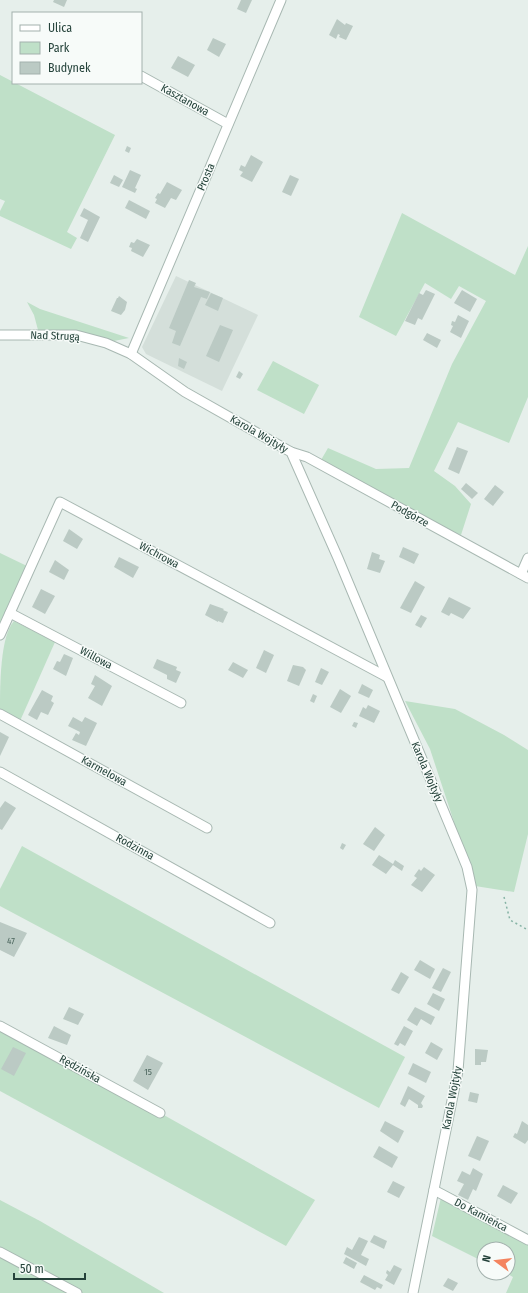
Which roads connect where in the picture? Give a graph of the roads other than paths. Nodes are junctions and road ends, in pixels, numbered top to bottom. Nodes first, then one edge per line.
1 (281, 0) edge
2 (142, 77) edge
3 (228, 124) junction
4 (0, 335) edge
5 (131, 354) junction
6 (291, 452) junction
7 (528, 558) edge
8 (525, 576) edge
9 (10, 613) junction
10 (0, 635) edge
11 (387, 677) junction
12 (181, 703) dead end
13 (0, 714) edge
14 (0, 772) edge
15 (207, 828) dead end
16 (270, 923) dead end
17 (0, 1026) edge
18 (160, 1113) dead end
19 (434, 1190) junction
20 (528, 1240) edge
21 (0, 1252) edge
22 (77, 1293) edge
23 (413, 1293) edge

1 - 3 street, Prosta
2 - 3 street, Kasztanowa
3 - 5 street, Prosta
4 - 5 street, Nad Strugą
5 - 6 street, Karola Wojtyły
6 - 8 street, Podgórze
6 - 11 street, Karola Wojtyły
7 - 8 street
9 - 10 street, Wichrowa
9 - 11 street, Wichrowa
9 - 12 street, Willowa
11 - 19 street, Karola Wojtyły
13 - 15 street, Karmelowa
14 - 16 street, Rodzinna
17 - 18 street, Rędzińska
19 - 20 street, Do Kamieńca
19 - 23 street, Karola Wojtyły
21 - 22 street

